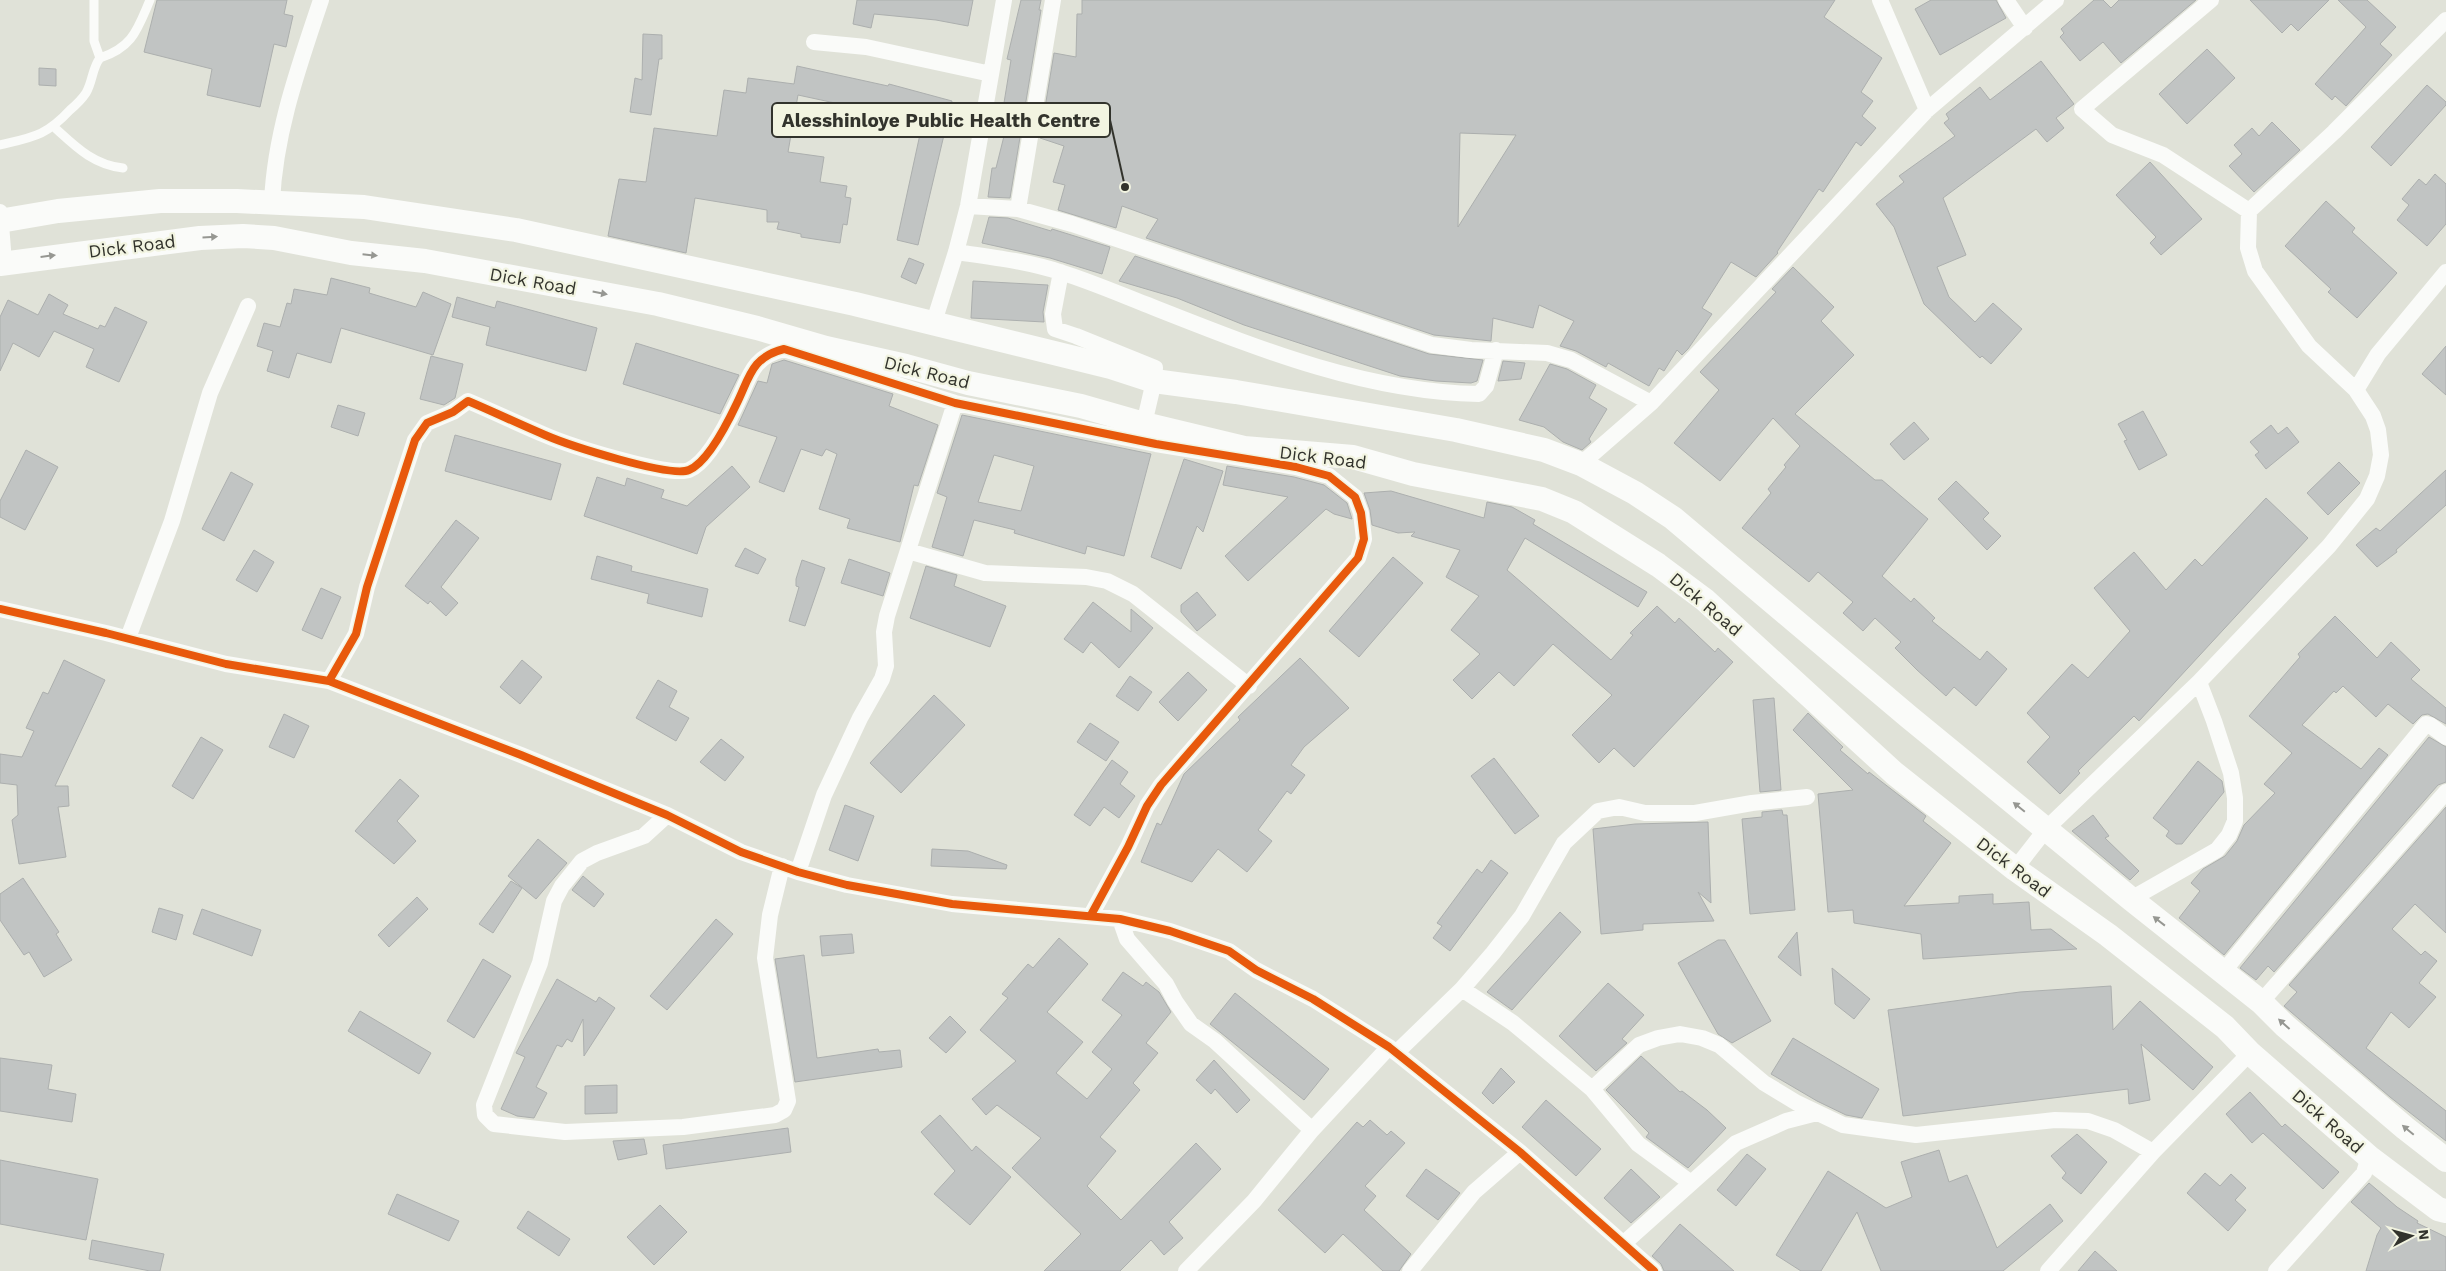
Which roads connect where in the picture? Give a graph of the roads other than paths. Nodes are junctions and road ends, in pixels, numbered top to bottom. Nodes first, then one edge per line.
1 (94, 0) edge
2 (150, 0) edge
3 (322, 0) edge
4 (1004, 0) edge
5 (1053, 0) edge
6 (1880, 0) edge
7 (2006, 0) edge
8 (2056, 0) edge
9 (2211, 0) edge
10 (2446, 20) edge
11 (2025, 28) junction
12 (814, 42) dead end
13 (100, 58) junction
14 (991, 74) junction
15 (1927, 110) junction
16 (54, 127) junction
17 (0, 146) edge
18 (123, 168) dead end
19 (272, 202) junction
20 (968, 206) junction
21 (1018, 209) junction
22 (2249, 211) junction
23 (1, 218) edge
24 (956, 252) junction
25 (2, 263) edge
26 (1061, 272) junction
27 (2446, 272) edge
28 (248, 306) dead end
29 (933, 325) junction
30 (1496, 350) junction
31 (1154, 381) junction
32 (2356, 390) junction
33 (955, 403) junction
34 (1651, 403) junction
35 (1144, 424) junction
36 (1581, 464) junction
37 (908, 551) junction
38 (0, 609) edge
39 (128, 638) junction
40 (329, 681) junction
41 (2199, 682) junction
42 (1249, 686) junction
43 (2446, 737) edge
44 (2446, 792) edge
45 (1807, 797) dead end
46 (667, 815) junction
47 (2046, 829) junction
48 (782, 866) junction
49 (2015, 869) junction
50 (798, 872) junction
51 (2131, 899) junction
52 (1091, 916) junction
53 (1120, 918) junction
54 (2223, 972) junction
55 (1462, 989) junction
56 (2261, 1002) junction
57 (1393, 1050) junction
58 (2250, 1053) junction
59 (1592, 1089) junction
60 (1817, 1113) junction
61 (1312, 1130) junction
62 (1520, 1152) junction
63 (2153, 1152) junction
64 (2370, 1157) junction
65 (2446, 1160) edge
66 (1691, 1184) junction
67 (2446, 1211) edge
68 (1623, 1244) junction
69 (1186, 1271) edge
70 (1410, 1271) edge
71 (1654, 1271) edge
72 (2048, 1271) edge
73 (2276, 1271) edge

1 - 13 lane
2 - 13 lane
3 - 19 street
4 - 14 street
5 - 21 street
6 - 15 street
7 - 11 street
8 - 11 street
9 - 22 street
10 - 22 street
11 - 15 street
12 - 14 street
13 - 16 lane
14 - 20 street
15 - 34 street
16 - 17 lane
16 - 18 lane
19 - 23 main road
19 - 29 main road
20 - 21 street
20 - 24 street
21 - 30 street
22 - 32 street
23 - 25 street
24 - 26 street
24 - 29 street
25 -> 35 main road, Dick Road
26 - 30 street
26 - 31 street
27 - 32 street
28 - 39 street
29 - 31 main road
30 - 34 street
31 - 35 street
31 - 36 main road
32 - 41 street
33 - 37 street
33 - 40 street
33 - 42 street
34 - 36 street
35 - 49 main road, Dick Road
47 -> 36 main road
37 - 42 street
37 - 50 street
38 - 39 street
39 - 40 street
40 - 46 street
41 - 47 street
41 - 51 street
42 - 52 street
43 - 54 street
44 - 56 street
45 - 55 street
46 - 48 street
46 - 48 street
47 - 49 street
47 - 51 main road
48 - 50 street
49 - 58 main road, Dick Road
50 - 52 street
54 -> 51 main road
52 - 53 street
53 - 57 street
53 - 61 street
54 - 56 main road
55 - 57 street
55 - 59 street
65 -> 56 main road
57 - 61 street
57 - 62 street
58 - 63 street
58 - 64 main road, Dick Road
59 - 60 street
59 - 66 street
60 - 63 street
60 - 66 street
61 - 69 street
62 - 68 street
62 - 70 street
63 - 72 street
64 - 67 main road, Dick Road
64 - 73 street
66 - 68 street
68 - 71 street

